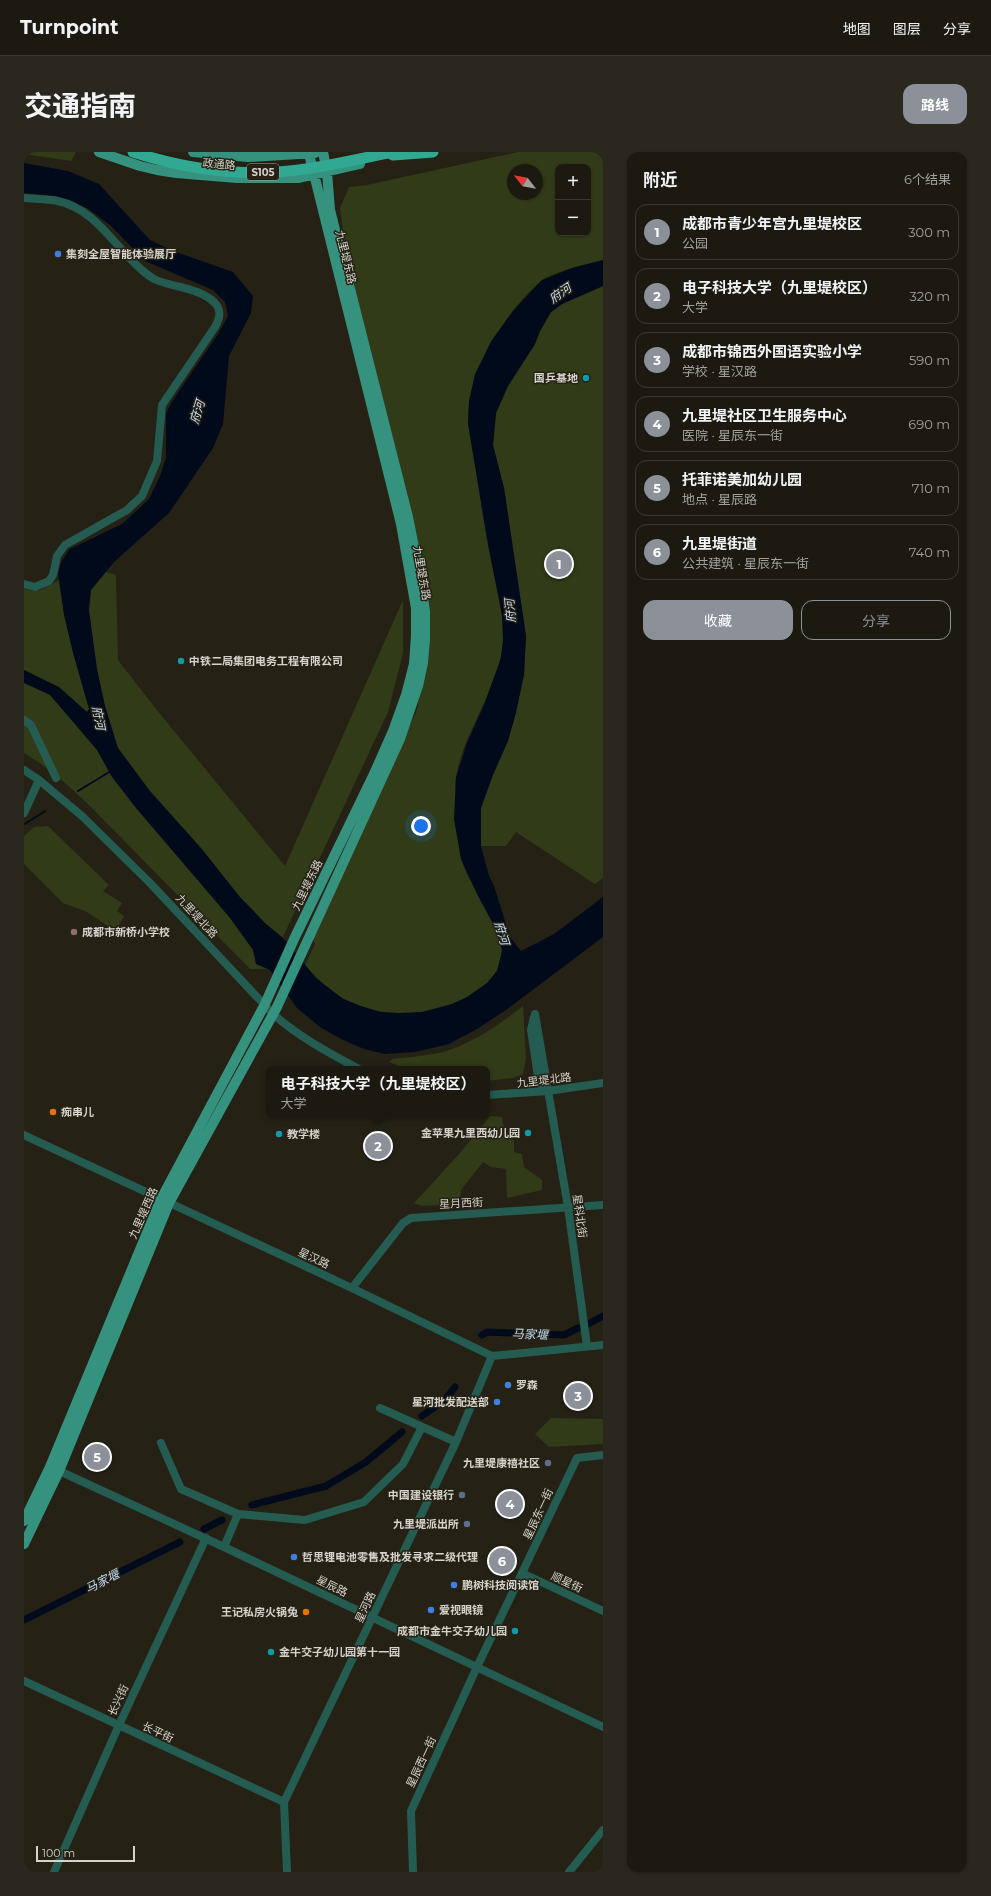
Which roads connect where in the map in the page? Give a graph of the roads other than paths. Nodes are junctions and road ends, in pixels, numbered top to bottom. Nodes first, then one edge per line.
1 (99, 152) edge
2 (133, 152) edge
3 (155, 152) edge
4 (193, 152) edge
5 (323, 152) edge
6 (358, 152) edge
7 (408, 152) edge
8 (433, 152) edge
9 (314, 153) edge
10 (393, 154) edge
11 (327, 172) junction
12 (313, 175) junction
13 (24, 198) edge
14 (24, 584) edge
15 (24, 720) edge
16 (24, 770) edge
17 (56, 778) dead end
18 (39, 780) junction
19 (24, 813) edge
20 (276, 978) joint
21 (264, 1006) junction
22 (273, 1014) junction
23 (353, 1066) edge
24 (603, 1083) edge
25 (548, 1091) junction
26 (490, 1095) edge
27 (24, 1135) edge
28 (165, 1201) junction
29 (603, 1205) edge
30 (568, 1207) junction
31 (352, 1288) junction
32 (603, 1345) edge
33 (587, 1346) junction
34 (492, 1356) junction
35 (380, 1408) dead end
36 (422, 1427) junction
37 (456, 1442) junction
38 (161, 1443) dead end
39 (603, 1455) edge
40 (54, 1469) junction
41 (238, 1514) junction
42 (24, 1521) edge
43 (206, 1538) junction
44 (24, 1544) edge
45 (224, 1547) junction
46 (522, 1573) junction
47 (603, 1611) edge
48 (372, 1618) junction
49 (477, 1667) junction
50 (24, 1681) edge
51 (119, 1725) junction
52 (603, 1727) edge
53 (284, 1802) junction
54 (603, 1830) edge
55 (54, 1872) edge
56 (287, 1872) edge
57 (413, 1872) edge
58 (569, 1872) edge

1 - 12 main road, 政通路 / S105
2 - 10 highway, S105, bridge
3 - 6 highway, S105
4 - 9 main road, 政通路
5 - 11 main road
7 - 10 main road, 政通路 / S105
8 - 10 highway
9 - 12 main road, 九里堤东路
10 - 11 main road, 政通路 / S105
11 - 12 main road, 政通路 / S105
11 - 22 main road
12 - 20 main road, 九里堤东路
13 - 14 street
15 - 17 street
16 - 18 street, 九里堤北路
18 - 19 street
18 - 21 street, 九里堤北路
20 - 21 main road, 九里堤西路
21 - 22 street, 九里堤北路
21 - 28 main road, 九里堤西路
22 - 23 street, 九里堤北路
22 - 28 main road
24 - 25 street, 九里堤北路
25 - 25 street, 星科北街
25 - 26 street, 九里堤北路
25 - 30 street, 星科北街
27 - 28 street, 星汉路
28 - 31 street, 星汉路
28 - 40 main road, 九里堤西路
29 - 30 street, 星月西街
30 - 31 street, 星月西街
30 - 33 street, 星科北街
31 - 34 street, 星汉路
32 - 33 street
33 - 34 street
34 - 37 street, 星河路
35 - 36 street
36 - 37 street
36 - 41 street
37 - 48 street, 星河路
38 - 41 street
39 - 46 street, 星辰东一街
40 - 42 main road
40 - 43 street, 星辰路
40 - 44 main road
41 - 45 street
43 - 45 street, 星辰路
43 - 51 street, 长兴街
45 - 48 street, 星辰路
46 - 47 street, 顺星街
46 - 49 street, 星辰东一街
48 - 49 street, 星辰路
48 - 53 street, 星河路
49 - 52 street, 星辰路
49 - 57 street, 星辰西一街
50 - 51 street, 长平街
51 - 53 street, 长平街
51 - 55 street, 长兴街
53 - 56 street, 星河路
54 - 58 street

